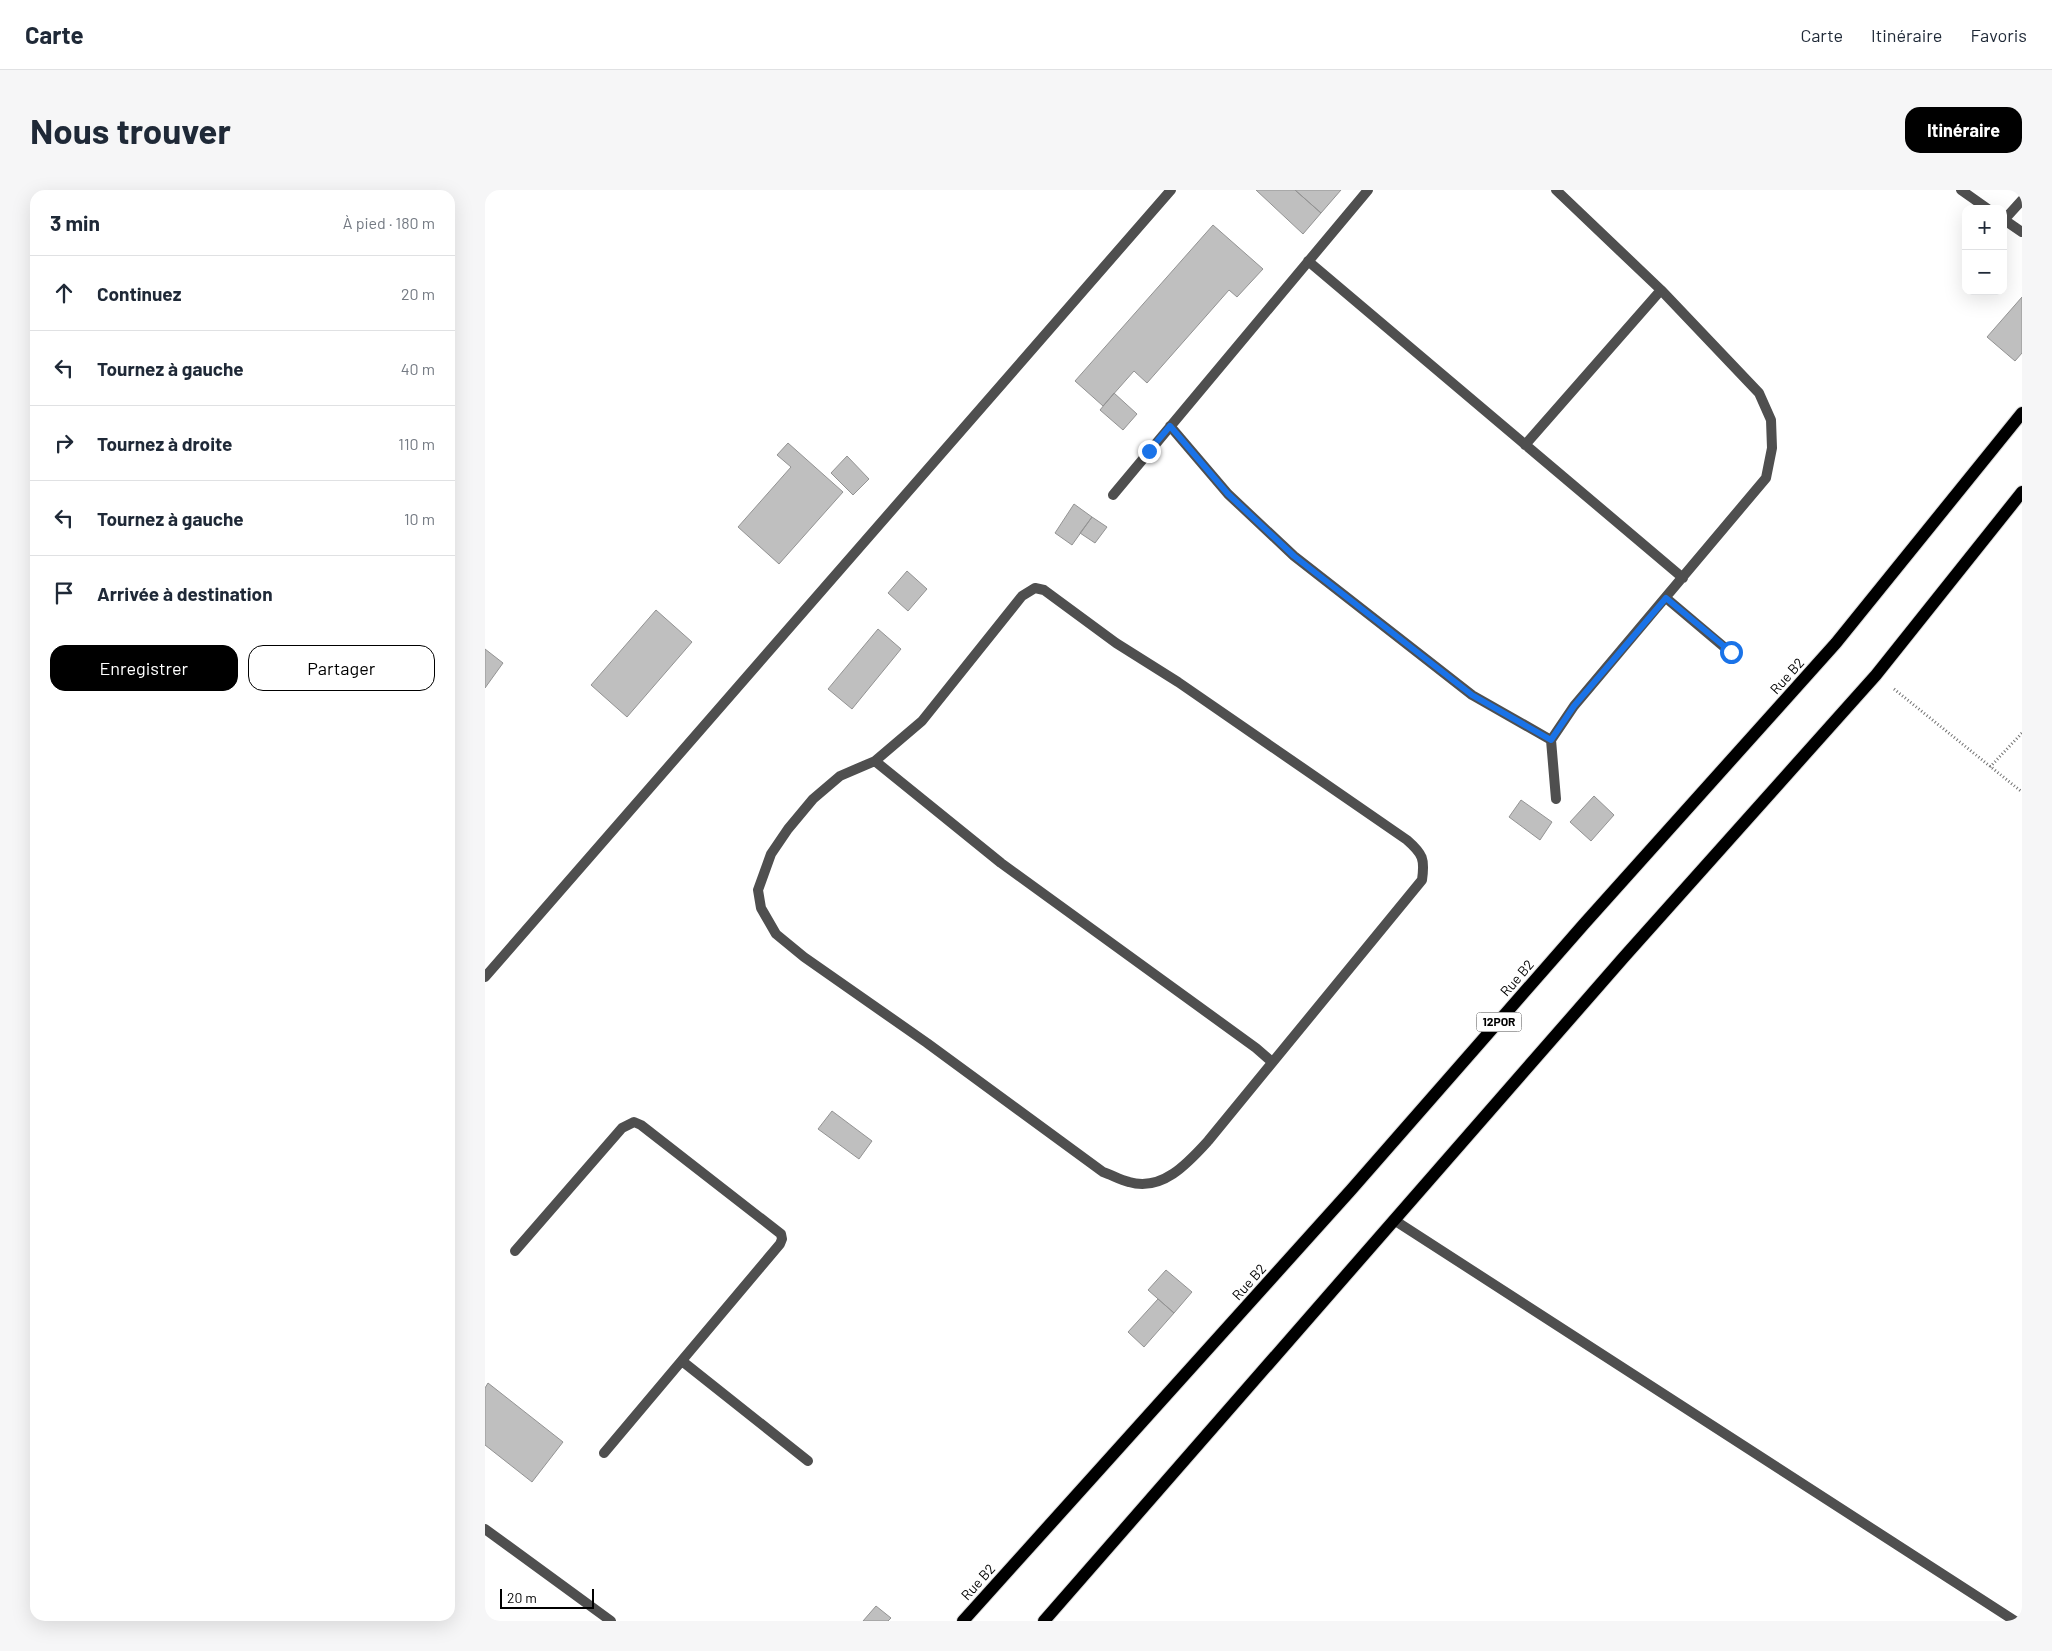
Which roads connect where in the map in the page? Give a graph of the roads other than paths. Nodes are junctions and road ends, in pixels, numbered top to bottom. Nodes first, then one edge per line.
1 (1171, 190) edge
2 (1368, 190) edge
3 (1556, 190) edge
4 (1961, 190) edge
5 (2022, 200) edge
6 (1982, 205) edge
7 (2007, 217) edge
8 (2007, 222) edge
9 (2022, 232) edge
10 (1308, 261) junction
11 (1661, 290) junction
12 (2022, 413) edge
13 (1170, 426) junction
14 (1525, 445) junction
15 (2022, 492) edge
16 (1113, 495) dead end
17 (1683, 578) junction
18 (1666, 598) junction
19 (1731, 652) dead end
20 (1551, 740) junction
21 (875, 761) junction
22 (1557, 799) dead end
23 (485, 977) edge
24 (1272, 1062) junction
25 (1395, 1220) junction
26 (515, 1251) dead end
27 (682, 1361) junction
28 (604, 1453) dead end
29 (808, 1461) dead end
30 (485, 1529) edge
31 (611, 1621) edge
32 (963, 1621) edge
33 (1044, 1621) edge
34 (2015, 1621) edge

1 - 23 street
2 - 10 street
3 - 11 street
4 - 6 street
5 - 7 street
8 - 9 street
10 - 13 street
10 - 14 street
11 - 14 street
11 - 17 street
12 - 32 main road, Rue B2 / 12POR
13 - 16 street
13 - 20 street
14 - 17 street
15 - 25 main road
17 - 18 street
18 - 19 street
18 - 20 street
20 - 22 street
21 - 24 street
21 - 24 street
21 - 24 street
25 - 33 main road
25 - 34 street
26 - 27 street
27 - 28 street
27 - 29 street
30 - 31 street

